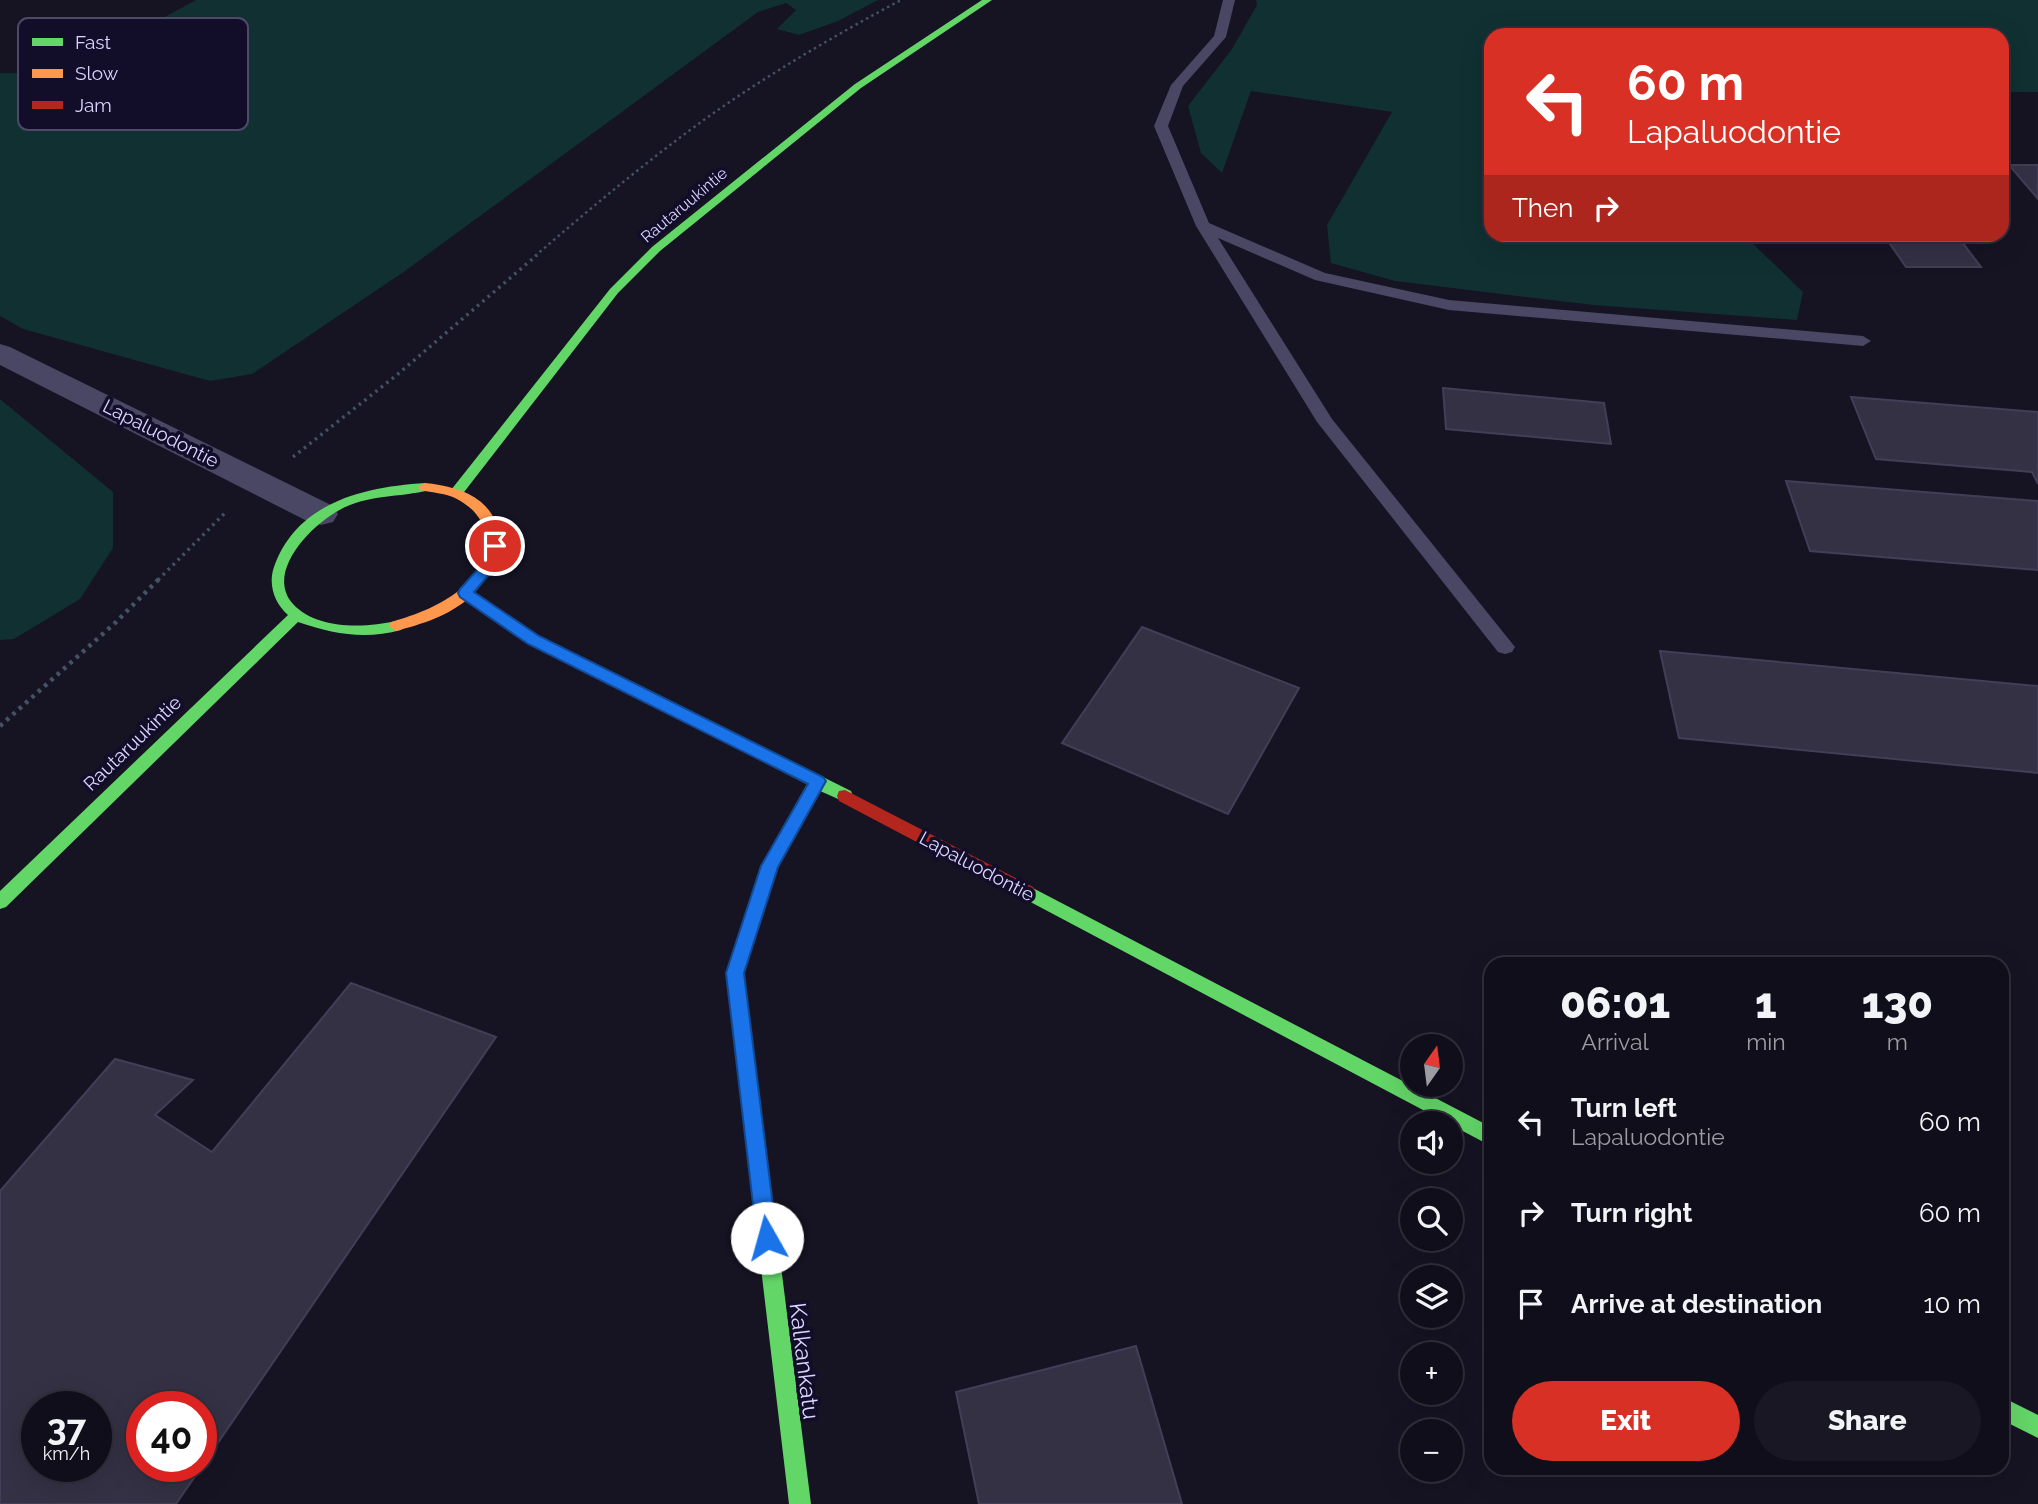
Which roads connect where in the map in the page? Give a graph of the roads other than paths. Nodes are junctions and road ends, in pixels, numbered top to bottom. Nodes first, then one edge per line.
1 (988, 0) edge
2 (1229, 0) edge
3 (1203, 226) junction
4 (1863, 341) dead end
5 (0, 353) edge
6 (456, 493) junction
7 (321, 514) junction
8 (465, 593) junction
9 (295, 617) junction
10 (1505, 647) dead end
11 (817, 781) junction
12 (0, 902) edge
13 (1484, 1134) edge
14 (2009, 1412) edge
15 (2038, 1427) edge
16 (800, 1504) edge

1 - 6 main road, Rautaruukintie
2 - 3 lane
3 - 4 lane
3 - 10 lane
5 - 7 street, Lapaluodontie
6 - 7 main road
6 - 8 main road
7 - 9 main road
8 - 9 main road
8 - 11 main road, Lapaluodontie
9 - 12 main road, Rautaruukintie
11 - 13 main road, Lapaluodontie
11 - 16 main road, Kalkankatu
14 - 15 main road

